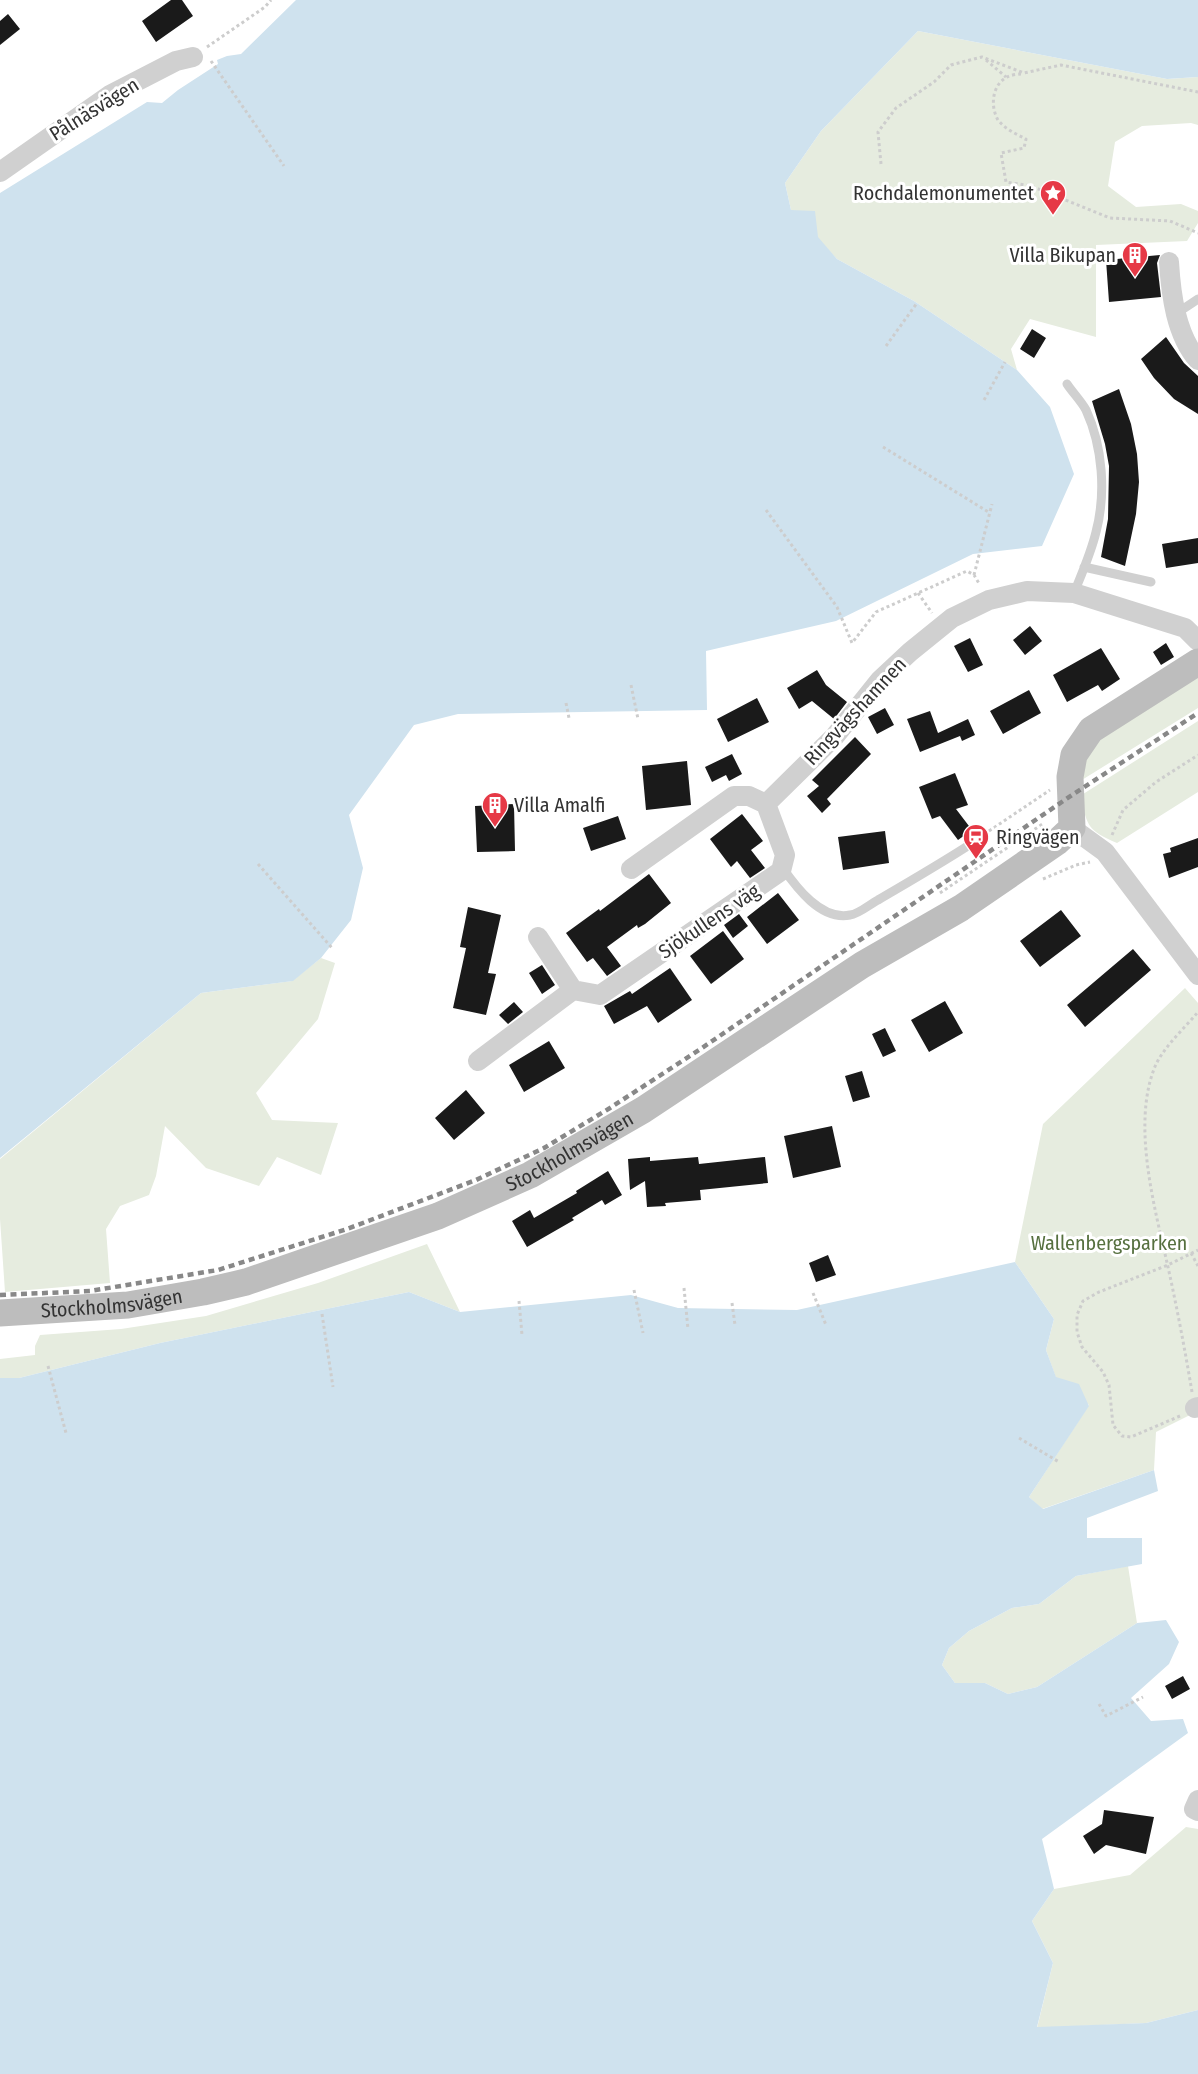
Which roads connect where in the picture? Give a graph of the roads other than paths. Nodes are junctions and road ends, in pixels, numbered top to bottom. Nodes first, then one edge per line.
1 (202, 59) road end
2 (0, 172) edge
3 (1169, 262) dead end
4 (1198, 299) edge
5 (1177, 314) junction
6 (1198, 360) edge
7 (1067, 384) dead end
8 (1084, 567) junction
9 (1151, 582) dead end
10 (1074, 593) junction
11 (1198, 641) edge
12 (1198, 662) edge
13 (766, 804) junction
14 (1062, 823) junction
15 (980, 837) road end
16 (783, 867) junction
17 (631, 869) dead end
18 (538, 937) dead end
19 (1198, 975) edge
20 (573, 990) junction
21 (478, 1061) dead end
22 (0, 1313) edge
23 (1198, 1800) edge
24 (1198, 1811) edge

1 - 2 street, Pålnäsvägen
3 - 5 street
4 - 5 lane
5 - 6 street
7 - 8 lane
8 - 9 lane
8 - 10 lane
10 - 11 street, Ringvägshamnen
10 - 13 street, Ringvägshamnen
12 - 14 main road
13 - 16 street
13 - 17 street
14 - 19 street
14 - 22 main road, Stockholmsvägen
15 - 16 lane
16 - 20 street, Sjökullens väg
18 - 20 street
20 - 21 street
23 - 24 street

